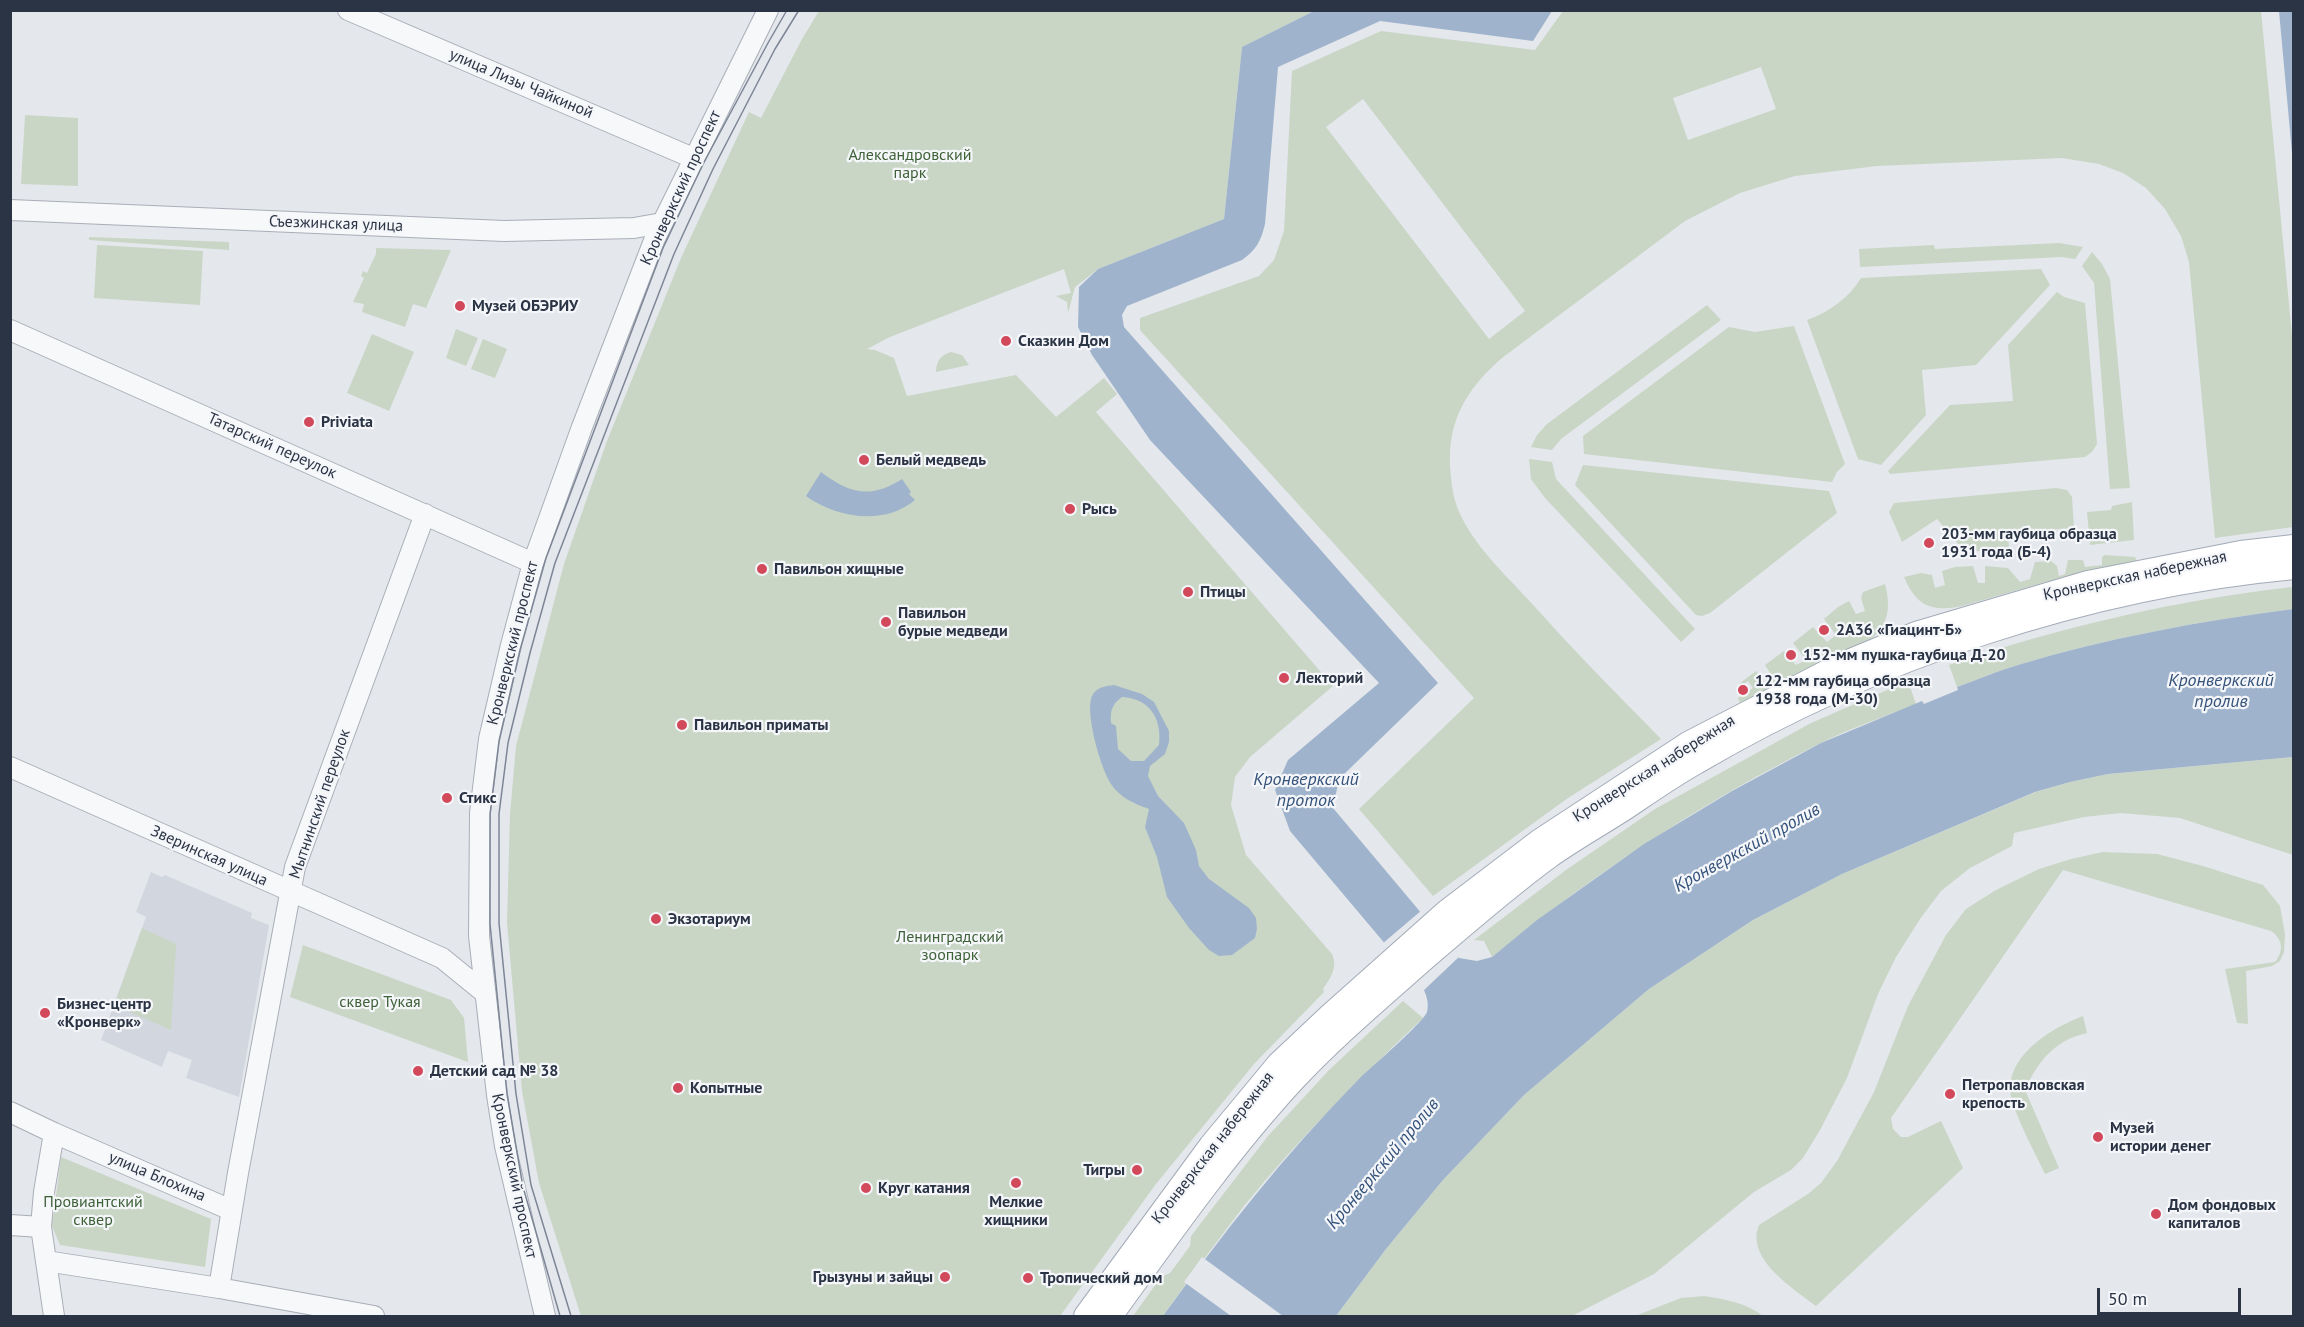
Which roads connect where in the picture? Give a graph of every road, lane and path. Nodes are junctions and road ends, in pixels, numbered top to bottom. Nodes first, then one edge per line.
1 (348, 10) edge
2 (768, 10) edge
3 (693, 158) junction
4 (10, 210) edge
5 (662, 223) junction
6 (10, 330) edge
7 (425, 513) junction
8 (2294, 547) edge
9 (533, 563) junction
10 (2294, 567) edge
11 (10, 767) edge
12 (291, 892) junction
13 (1454, 919) junction
14 (481, 952) junction
15 (442, 958) junction
16 (1388, 976) junction
17 (485, 993) junction
18 (10, 1112) edge
19 (54, 1134) junction
20 (231, 1210) junction
21 (10, 1226) edge
22 (41, 1227) junction
23 (46, 1261) junction
24 (219, 1288) junction
25 (54, 1317) edge
26 (374, 1317) edge
27 (544, 1317) edge
28 (1086, 1317) edge
29 (1110, 1317) edge

1 - 3 street, улица Лизы Чайкиной
2 - 3 street, Кронверкский проспект
3 - 5 street, Кронверкский проспект
4 - 5 street, Съезжинская улица
5 - 9 street, Кронверкский проспект
6 - 7 street, Татарский переулок
7 - 9 street, Татарский переулок
7 - 12 street, Мытнинский переулок
8 - 13 main road, Кронверкская набережная
9 - 14 street, Кронверкский проспект
10 - 13 main road, Кронверкская набережная
11 - 12 street, Зверинская улица
12 - 15 street, Зверинская улица
12 - 20 street, Мытнинский переулок
13 - 16 main road
14 - 15 street
14 - 17 street, Кронверкский проспект
15 - 17 street, Зверинская улица
16 - 28 main road, Кронверкская набережная
16 - 29 main road, Кронверкская набережная
17 - 27 street, Кронверкский проспект
18 - 19 street, улица Блохина
19 - 20 street, улица Блохина
19 - 22 street
20 - 24 street
21 - 22 street
22 - 23 street
23 - 24 street
23 - 25 street
24 - 26 street

